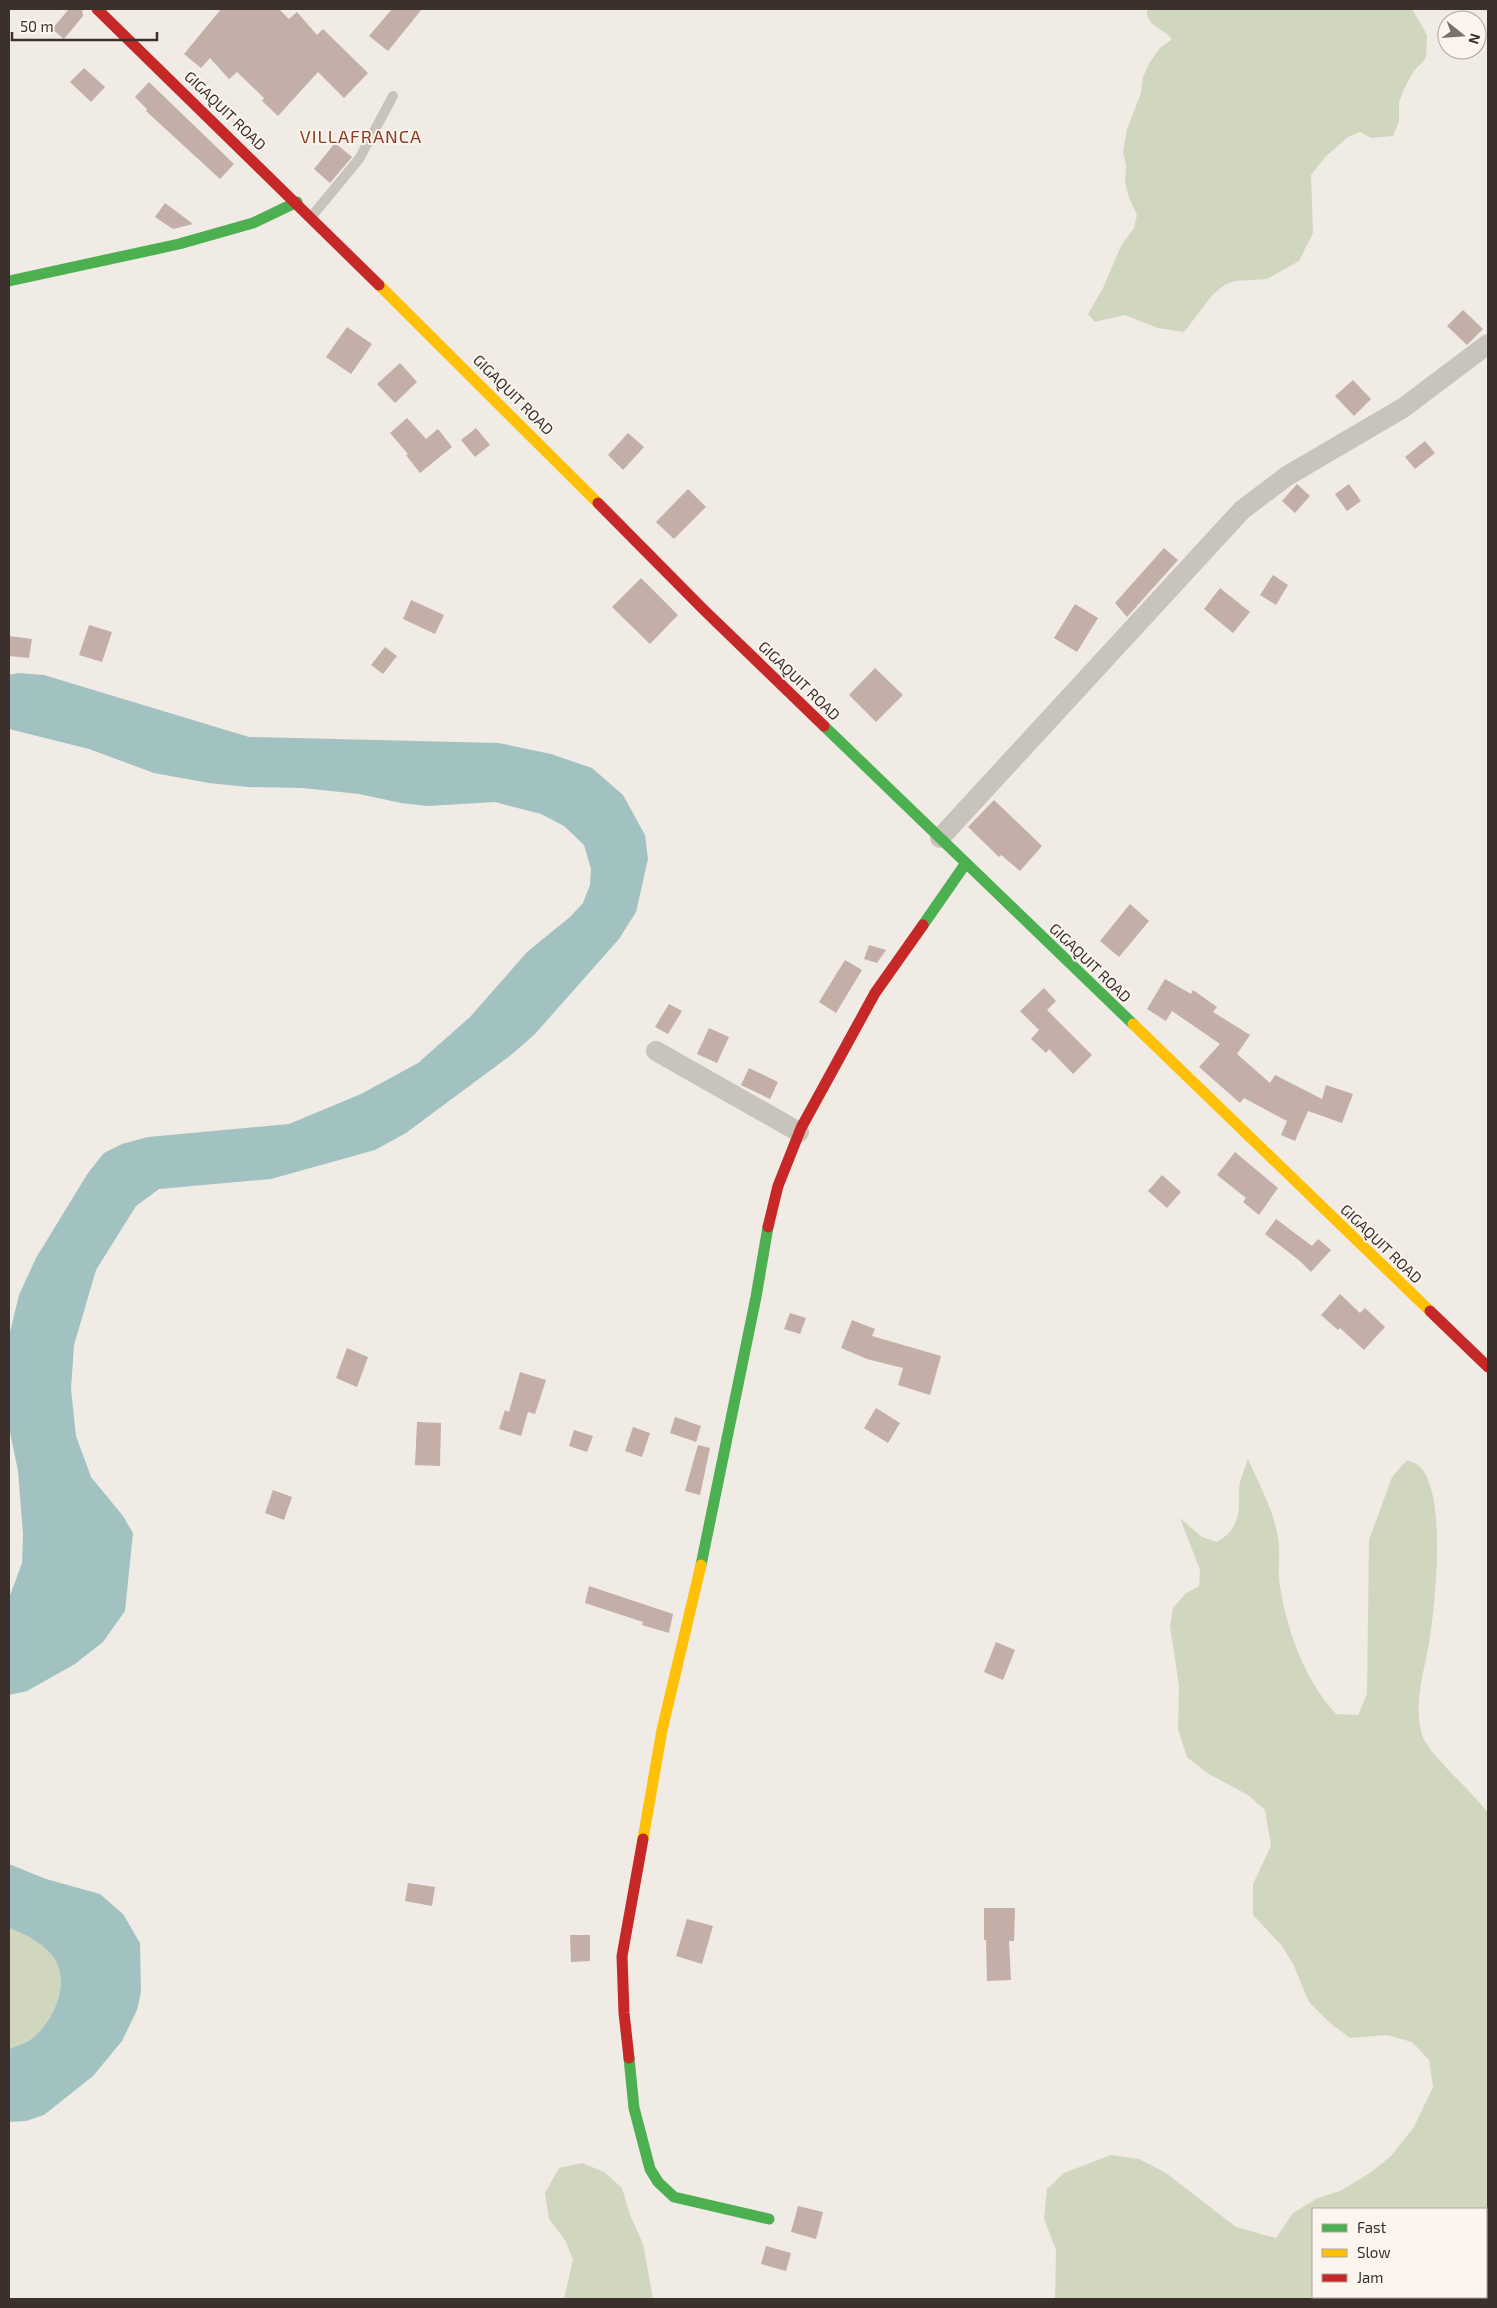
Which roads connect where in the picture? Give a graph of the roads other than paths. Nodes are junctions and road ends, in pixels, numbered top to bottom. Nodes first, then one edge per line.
1 (97, 9) edge
2 (393, 96) dead end
3 (297, 202) junction
4 (312, 216) junction
5 (9, 281) edge
6 (1488, 344) edge
7 (940, 838) junction
8 (966, 863) junction
9 (656, 1051) dead end
10 (799, 1132) junction
11 (1488, 1367) edge
12 (770, 2220) dead end

1 - 3 main road, GIGAQUIT ROAD
2 - 4 lane
3 - 4 main road, GIGAQUIT ROAD
3 - 5 main road
4 - 7 main road, GIGAQUIT ROAD
6 - 7 street
7 - 8 main road, GIGAQUIT ROAD
8 - 10 main road
8 - 11 main road, GIGAQUIT ROAD
9 - 10 street
10 - 12 main road

